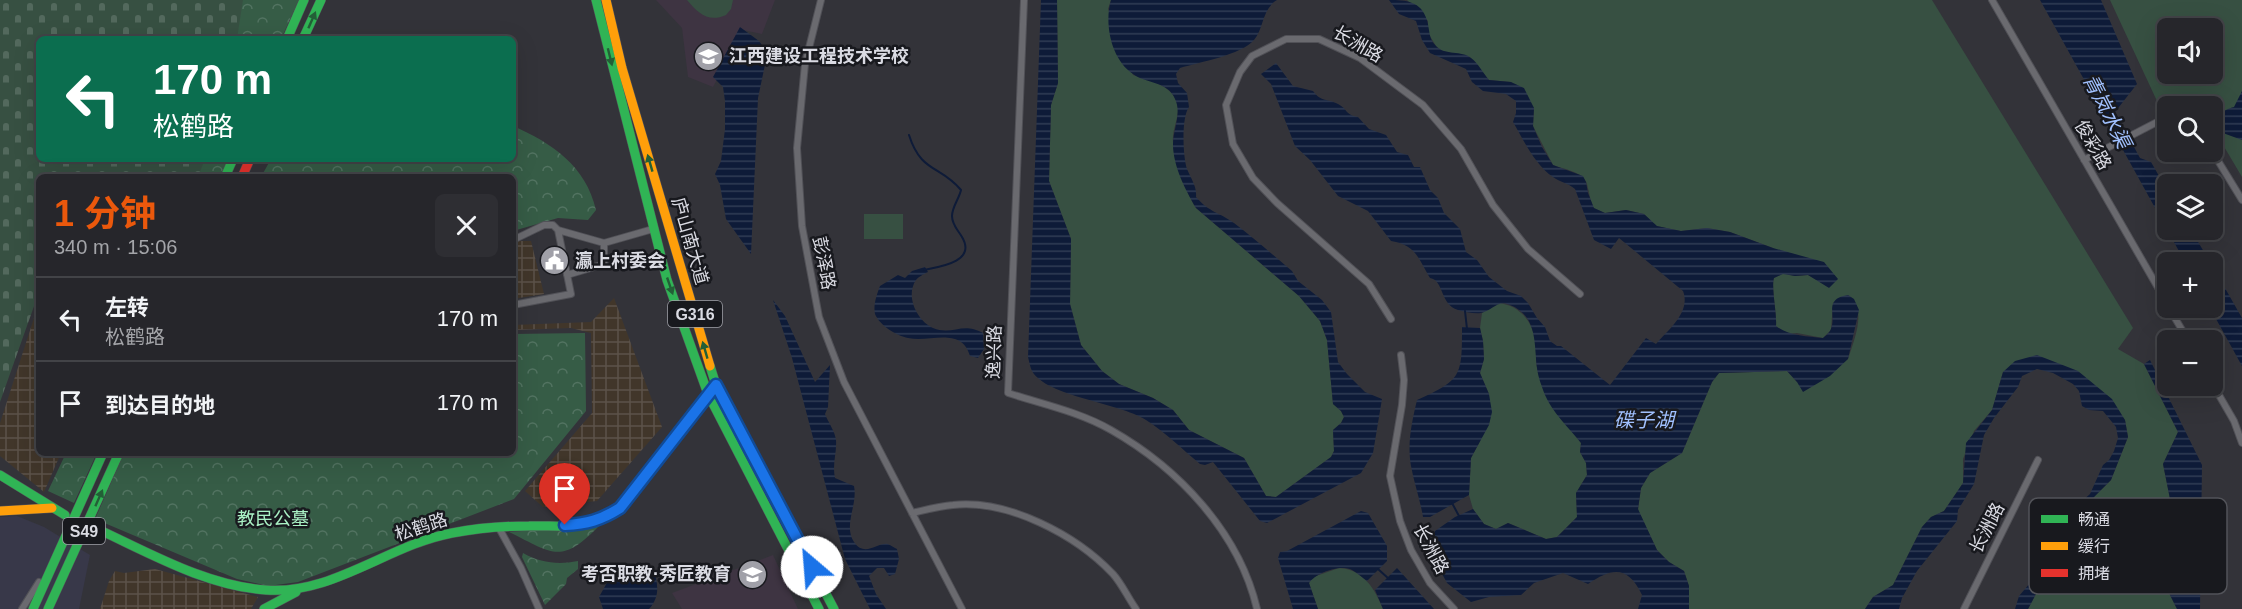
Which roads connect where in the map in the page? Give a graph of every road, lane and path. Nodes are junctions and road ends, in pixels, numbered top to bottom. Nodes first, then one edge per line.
1 (304, 0) edge
2 (321, 0) edge
3 (596, 0) edge
4 (606, 0) edge
5 (821, 0) edge
6 (1024, 0) edge
7 (1992, 0) edge
8 (288, 36) edge
9 (304, 36) edge
10 (2157, 122) edge
11 (2084, 160) junction
12 (2219, 162) edge
13 (2242, 200) edge
14 (653, 229) junction
15 (558, 230) junction
16 (516, 239) edge
17 (604, 243) junction
18 (567, 275) junction
19 (2157, 287) edge
20 (1580, 294) dead end
21 (516, 304) edge
22 (1391, 319) dead end
23 (1401, 355) dead end
24 (716, 385) junction
25 (708, 394) junction
26 (2220, 396) edge
27 (2242, 443) edge
28 (102, 456) edge
29 (118, 456) edge
30 (2038, 460) dead end
31 (0, 475) edge
32 (52, 508) junction
33 (0, 511) edge
34 (912, 513) junction
35 (65, 515) dead end
36 (91, 526) dead end
37 (499, 528) junction
38 (60, 548) junction
39 (64, 575) junction
40 (318, 583) junction
41 (22, 609) edge
42 (33, 609) edge
43 (48, 609) edge
44 (54, 609) edge
45 (264, 609) edge
46 (539, 609) edge
47 (819, 609) edge
48 (834, 609) edge
49 (962, 609) edge
50 (1136, 609) edge
51 (1257, 609) edge
52 (1454, 609) edge
53 (1964, 609) edge

1 - 8 main road
9 -> 2 main road
3 -> 14 main road, 庐山南大道 / G316
24 -> 4 main road, 庐山南大道 / G316
5 - 34 street, 彭泽路
6 - 51 street, 逸兴路
7 - 11 street, 俊彩路
10 - 11 street
11 - 19 street, 俊彩路
12 - 13 street
14 - 17 street
14 -> 25 main road, 庐山南大道 / G316
15 - 16 street
15 - 17 street
15 - 18 street
17 - 18 street
18 - 21 street
20 - 22 street, 长洲路
23 - 52 street, 长洲路
24 - 25 main road, 松鹤路
24 - 48 main road, 庐山南大道 / G316
25 - 37 main road, 松鹤路
25 - 47 main road, 庐山南大道 / G316
26 - 27 street
28 - 38 main road, S49
39 -> 29 main road, S49
30 - 53 street, 长洲路
31 - 32 main road
32 - 33 main road
32 - 35 main road
34 - 49 street, 彭泽路
34 - 50 street
36 - 40 main road, 松鹤路
37 - 40 main road, 松鹤路
37 - 46 street
38 - 41 street
38 - 42 main road, S49
39 - 43 main road, S49
39 - 44 street
40 - 45 main road

